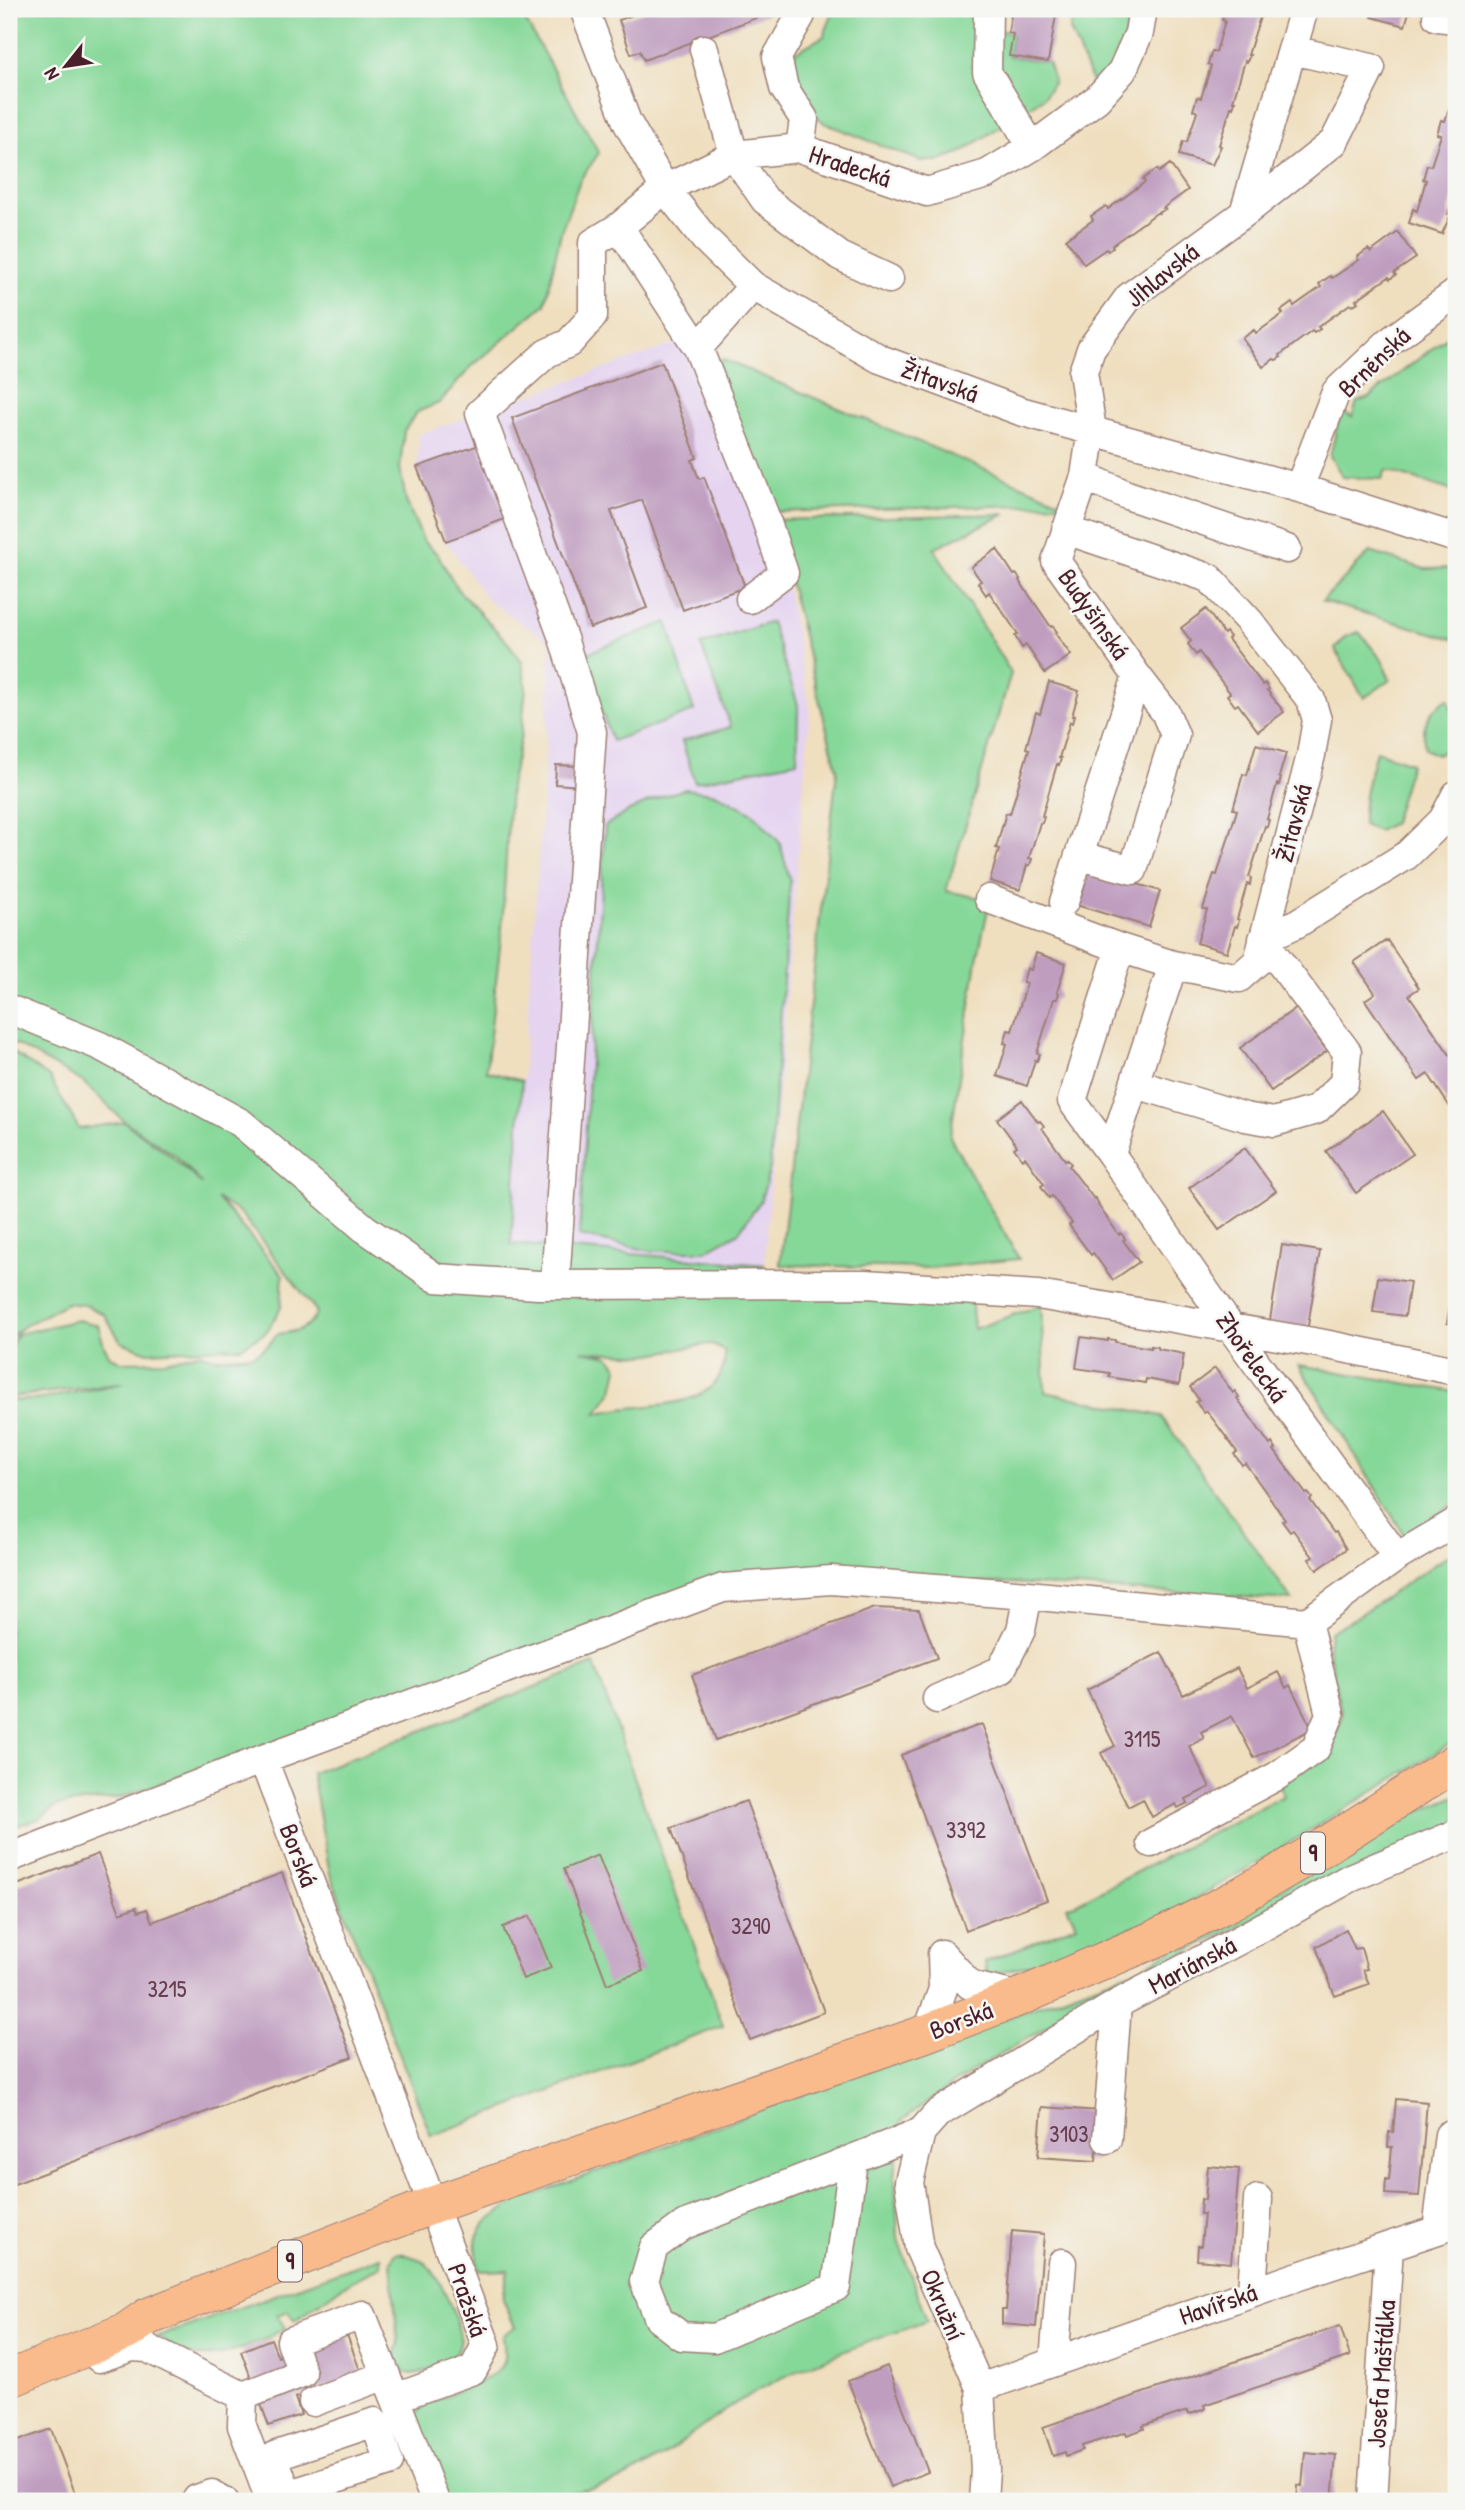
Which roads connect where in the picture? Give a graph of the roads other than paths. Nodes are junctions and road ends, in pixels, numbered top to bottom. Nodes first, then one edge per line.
1 (584, 9) edge
2 (799, 9) edge
3 (988, 9) edge
4 (1143, 9) edge
5 (1304, 9) edge
6 (1440, 9) edge
7 (1456, 19) edge
8 (704, 49) dead end
9 (1292, 50) junction
10 (1032, 147) junction
11 (800, 148) junction
12 (734, 155) junction
13 (665, 190) junction
14 (1244, 213) junction
15 (619, 227) junction
16 (889, 279) dead end
17 (753, 286) junction
18 (1456, 293) edge
19 (698, 348) junction
20 (1092, 430) junction
21 (1085, 476) junction
22 (1299, 488) junction
23 (1066, 530) junction
24 (1456, 538) edge
25 (1287, 549) dead end
26 (750, 599) dead end
27 (1138, 677) junction
28 (1456, 795) edge
29 (1080, 856) junction
30 (989, 899) dead end
31 (1064, 902) dead end
32 (1120, 948) junction
33 (1265, 951) junction
34 (1173, 965) junction
35 (9, 1009) edge
36 (1136, 1084) junction
37 (1111, 1154) junction
38 (555, 1284) junction
39 (1231, 1328) junction
40 (1456, 1371) edge
41 (1456, 1522) edge
42 (1397, 1557) junction
43 (1028, 1595) junction
44 (1307, 1622) junction
45 (937, 1699) dead end
46 (263, 1759) junction
47 (1456, 1762) edge
48 (1456, 1835) edge
49 (1151, 1843) dead end
50 (9, 1858) edge
51 (1020, 1997) junction
52 (1117, 2004) junction
53 (927, 2033) junction
54 (929, 2123) junction
55 (1449, 2135) dead end
56 (1107, 2139) dead end
57 (853, 2161) junction
58 (1258, 2199) dead end
59 (433, 2205) junction
60 (1447, 2227) edge
61 (1389, 2247) junction
62 (1062, 2263) dead end
63 (1252, 2292) junction
64 (147, 2317) junction
65 (9, 2358) edge
66 (59, 2360) junction
67 (1054, 2362) junction
68 (302, 2372) junction
69 (9, 2379) edge
70 (980, 2388) junction
71 (243, 2396) junction
72 (394, 2396) junction
73 (313, 2402) junction
74 (321, 2435) junction
75 (372, 2446) junction
76 (415, 2449) junction
77 (332, 2481) junction
78 (271, 2501) edge
79 (435, 2501) edge
80 (983, 2501) edge
81 (1373, 2501) edge

1 - 13 street, Žitavská
2 - 11 street
3 - 10 street
4 - 10 street, Hradecká
5 - 9 street
6 - 7 street
8 - 12 street
9 - 14 street
9 - 14 street, Jihlavská
10 - 11 street, Hradecká
11 - 12 street, Hradecká
12 - 13 street, Hradecká
12 - 16 street
13 - 15 street, Hradecká
13 - 17 street, Žitavská
14 - 20 street, Jihlavská
15 - 19 street
15 - 38 street, Hradecká
17 - 19 street
17 - 20 street, Žitavská
18 - 22 street, Brněnská
19 - 26 street
20 - 21 street, Budyšínská
20 - 22 street, Žitavská
21 - 23 street, Budyšínská
21 - 25 street
22 - 24 street, Žitavská
23 - 27 street, Budyšínská
23 - 33 street, Žitavská
27 - 29 street, Budyšínská
27 - 29 street, Budyšínská
28 - 33 street
29 - 31 street, Budyšínská
30 - 32 street
32 - 34 street
32 - 37 street, Zhořelecká
33 - 34 street
33 - 36 street
34 - 36 street
35 - 38 street
36 - 37 street
37 - 39 street, Zhořelecká
38 - 39 street
39 - 40 street
39 - 42 street, Zhořelecká
41 - 42 street
42 - 44 street
43 - 44 street
43 - 45 street
43 - 46 street
44 - 49 street
46 - 50 street
46 - 59 street, Borská
47 - 51 main road, Borská / 9
48 - 52 street, Mariánská
51 - 53 main road, Borská / 9
51 - 53 street
52 - 54 street, Mariánská
52 - 56 street
53 - 59 main road, Borská / 9
54 - 57 street, Mariánská
54 - 70 street, Okružní
55 - 60 street
57 - 57 street, Mariánská
58 - 63 street
59 - 64 main road, Borská / 9
59 - 72 street, Pražská
60 - 61 street, Havířská
61 - 63 street, Havířská
61 - 81 street, Josefa Maštálka
62 - 67 street
63 - 67 street, Havířská
64 - 65 main road, Borská / 9
64 - 66 main road, Borská / 9
66 - 69 main road, Borská
66 - 71 street
67 - 70 street, Havířská
68 - 71 street
68 - 72 street
68 - 73 street
70 - 80 street, Okružní
71 - 78 street
72 - 73 street, Pražská
72 - 75 street
72 - 76 street
73 - 74 street
74 - 75 street
74 - 77 street
74 - 77 street
75 - 76 street
75 - 77 street
76 - 79 street

